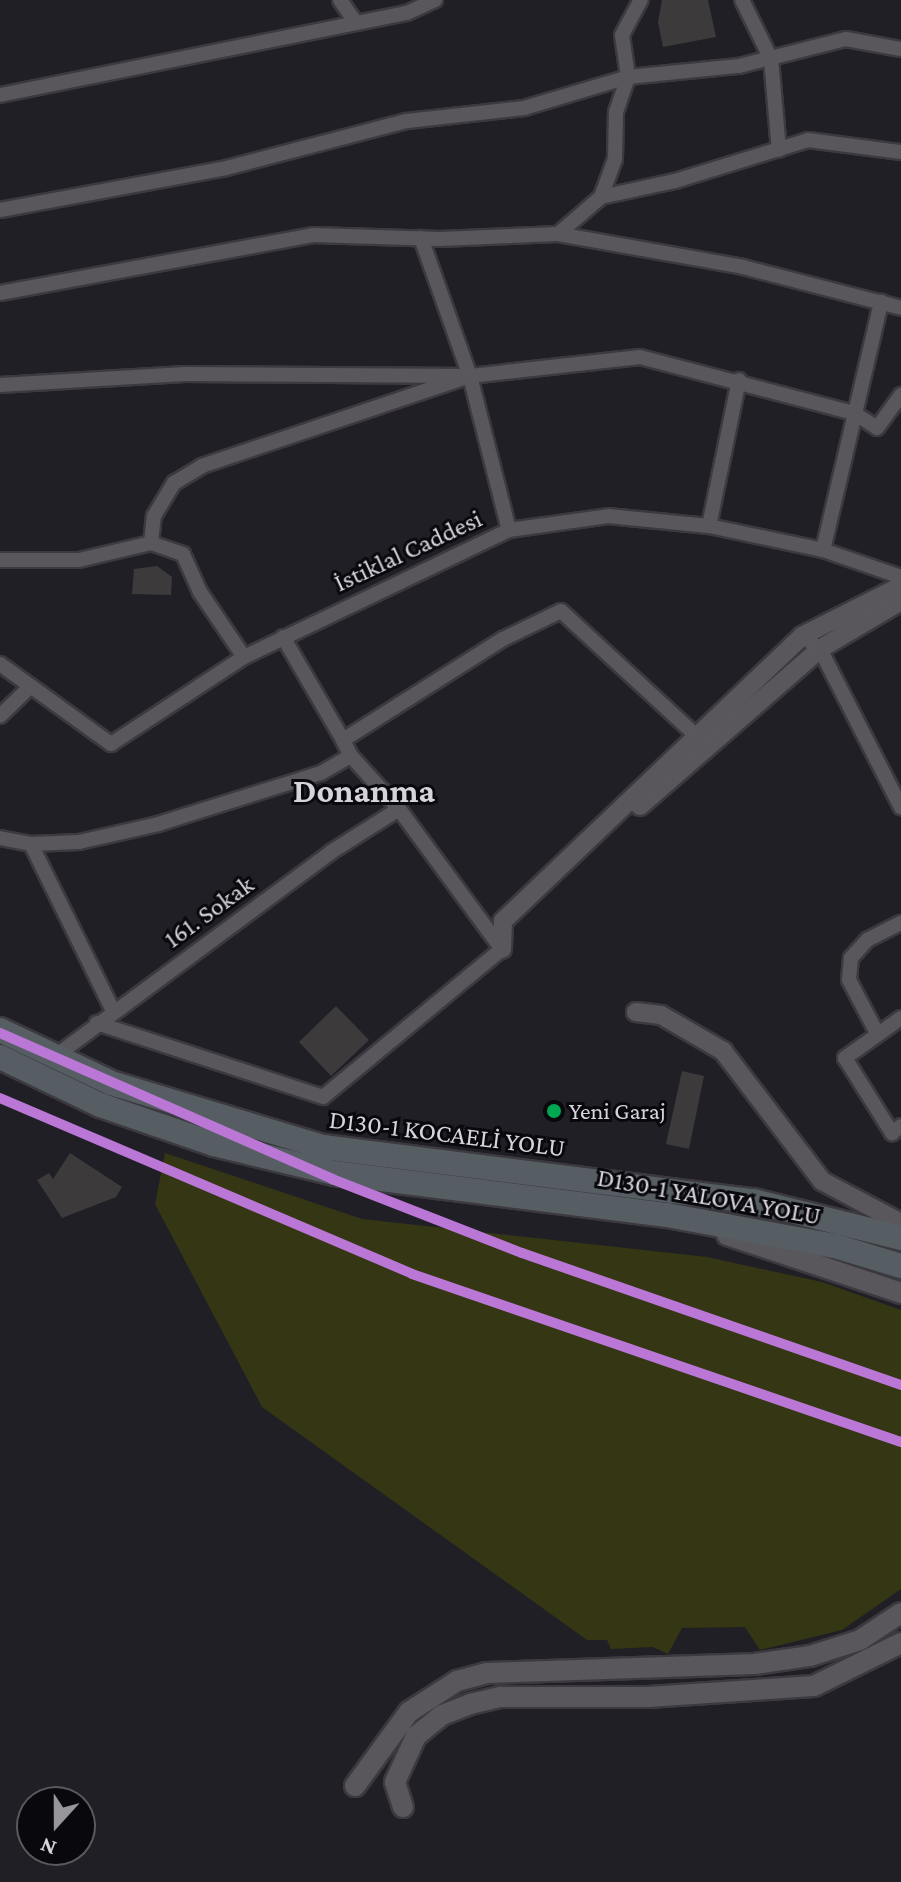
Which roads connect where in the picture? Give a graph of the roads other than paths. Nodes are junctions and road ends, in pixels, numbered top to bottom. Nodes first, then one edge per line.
1 (340, 0) edge
2 (435, 0) edge
3 (641, 0) edge
4 (742, 0) edge
5 (356, 23) junction
6 (901, 49) edge
7 (771, 59) junction
8 (628, 77) junction
9 (0, 95) edge
10 (779, 150) junction
11 (901, 152) edge
12 (601, 197) junction
13 (0, 210) edge
14 (558, 234) junction
15 (421, 238) junction
16 (0, 293) edge
17 (881, 302) junction
18 (901, 308) edge
19 (470, 376) junction
20 (739, 380) junction
21 (0, 385) edge
22 (901, 395) edge
23 (854, 413) junction
24 (709, 526) junction
25 (509, 530) junction
26 (151, 543) junction
27 (823, 550) junction
28 (0, 560) edge
29 (901, 577) edge
30 (901, 586) edge
31 (901, 601) edge
32 (802, 636) junction
33 (283, 637) junction
34 (820, 649) junction
35 (244, 657) junction
36 (0, 664) edge
37 (31, 686) junction
38 (0, 716) edge
39 (343, 740) junction
40 (704, 743) junction
41 (351, 756) junction
42 (901, 807) edge
43 (399, 809) junction
44 (0, 838) edge
45 (31, 844) junction
46 (901, 923) edge
47 (502, 949) junction
48 (113, 1011) junction
49 (636, 1012) dead end
50 (901, 1018) edge
51 (97, 1023) junction
52 (0, 1030) edge
53 (877, 1033) junction
54 (0, 1057) edge
55 (53, 1058) junction
56 (901, 1126) edge
57 (667, 1215) junction
58 (901, 1223) edge
59 (901, 1238) edge
60 (901, 1266) edge
61 (901, 1293) edge
62 (901, 1613) edge
63 (898, 1650) edge
64 (682, 1663) junction
65 (685, 1695) junction
66 (355, 1786) dead end
67 (403, 1807) dead end

1 - 5 street
2 - 5 street
3 - 8 street
4 - 7 street
5 - 9 street
6 - 7 street
7 - 8 street
7 - 10 street
8 - 12 street
8 - 13 street
10 - 11 street
10 - 12 street
12 - 14 street
14 - 15 street
14 - 17 street
15 - 16 street
15 - 19 street
17 - 18 street
17 - 23 street
19 - 20 street
19 - 21 street
19 - 25 street
19 - 26 street
20 - 23 street
20 - 24 street
22 - 23 street
23 - 27 street
24 - 25 street, İstiklal Caddesi
24 - 27 street, İstiklal Caddesi
25 - 33 street, İstiklal Caddesi
26 - 28 street
26 - 35 street
27 - 29 street, İstiklal Caddesi
30 - 32 street
31 - 34 street
32 - 34 street
32 - 40 street
33 - 35 street, İstiklal Caddesi
33 - 39 street
34 - 40 street
34 - 42 street
35 - 37 street, İstiklal Caddesi
36 - 37 street
37 - 38 street
39 - 40 street
39 - 41 street
40 - 47 street
41 - 43 street
41 - 45 street
43 - 47 street
43 - 48 street, 161. Sokak
44 - 45 street
45 - 48 street
46 - 53 street
47 - 51 street
48 - 51 street, 161. Sokak
49 - 58 street
50 - 53 street
51 - 55 street, 161. Sokak
52 - 55 highway, D130-1 KOCAELİ YOLU
53 - 56 street
54 - 57 highway, D130-1 YALOVA YOLU
55 - 59 highway, D130-1 KOCAELİ YOLU
57 - 60 highway, D130-1 YALOVA YOLU
57 - 61 main road
62 - 64 main road
63 - 65 main road
64 - 65 street
64 - 66 main road
65 - 67 main road

